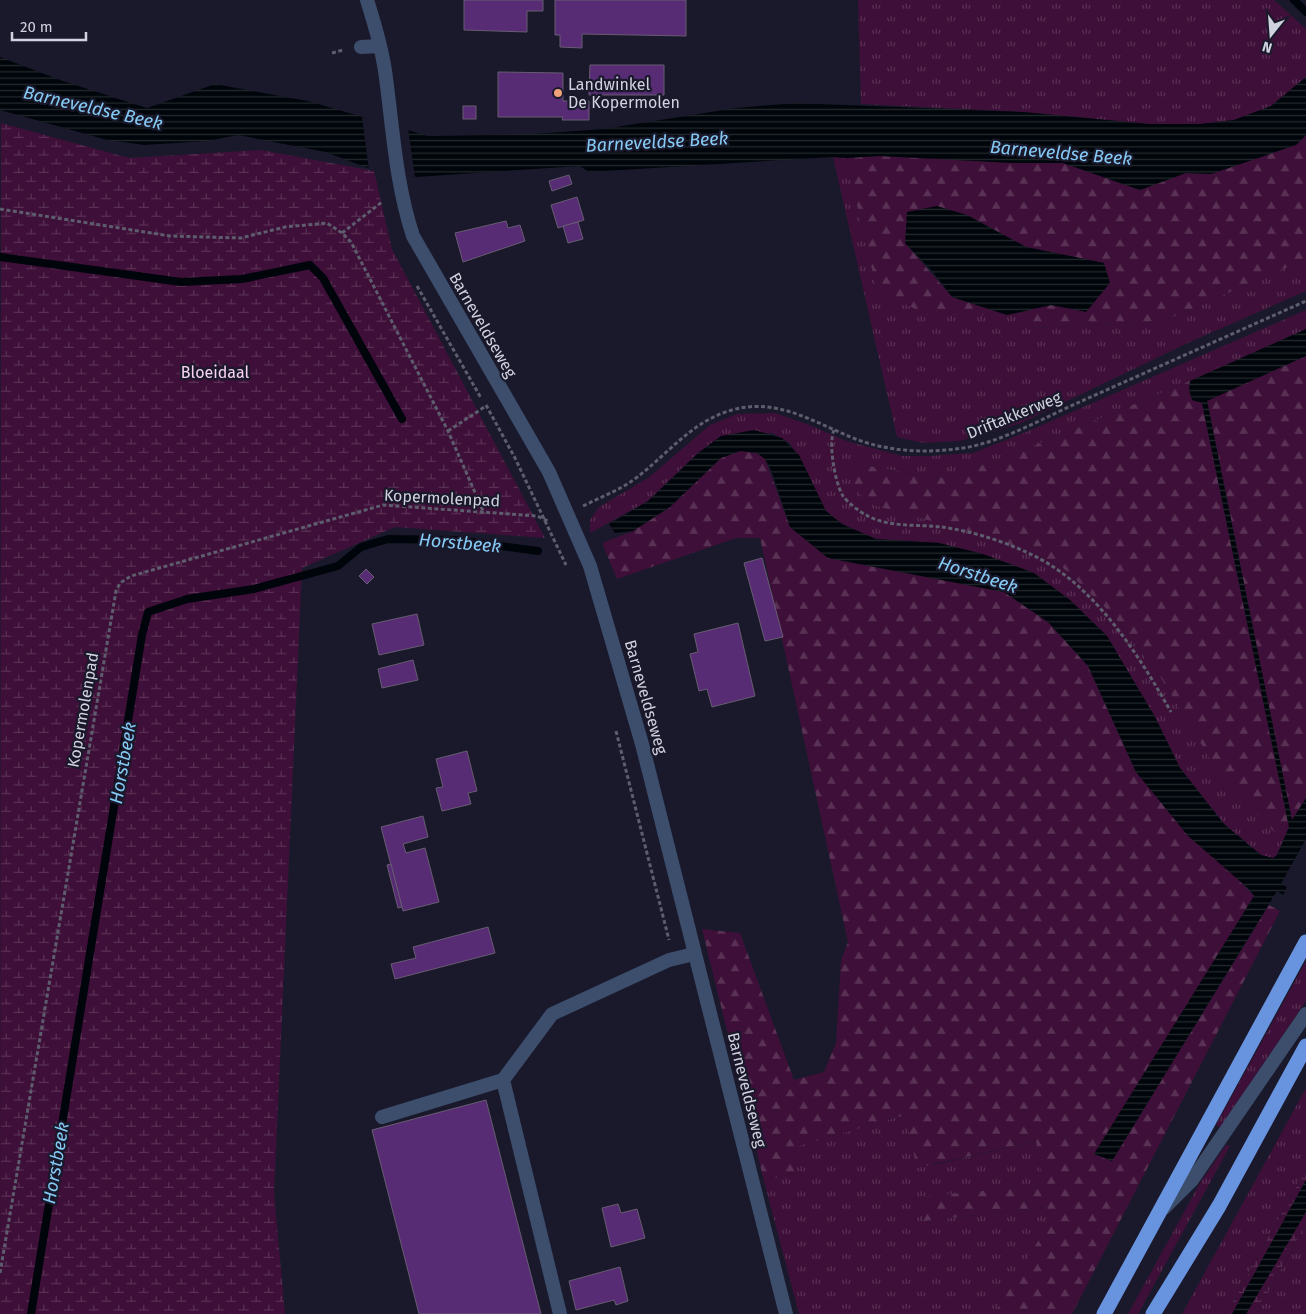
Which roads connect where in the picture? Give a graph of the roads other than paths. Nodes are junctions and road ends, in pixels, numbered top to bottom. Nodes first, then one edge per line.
1 (366, 0) edge
2 (379, 46) junction
3 (361, 47) dead end
4 (1306, 942) edge
5 (694, 954) junction
6 (1306, 1014) edge
7 (1306, 1046) edge
8 (503, 1080) junction
9 (382, 1116) dead end
10 (1160, 1212) junction
11 (560, 1314) edge
12 (786, 1314) edge
13 (1104, 1314) edge
14 (1152, 1314) edge

1 - 2 street, Barneveldseweg
2 - 3 street
2 - 5 street, Barneveldseweg
4 - 10 highway
5 - 8 street
5 - 12 street, Barneveldseweg
6 - 10 street
7 - 14 highway
8 - 9 street
8 - 11 street
10 - 13 highway

